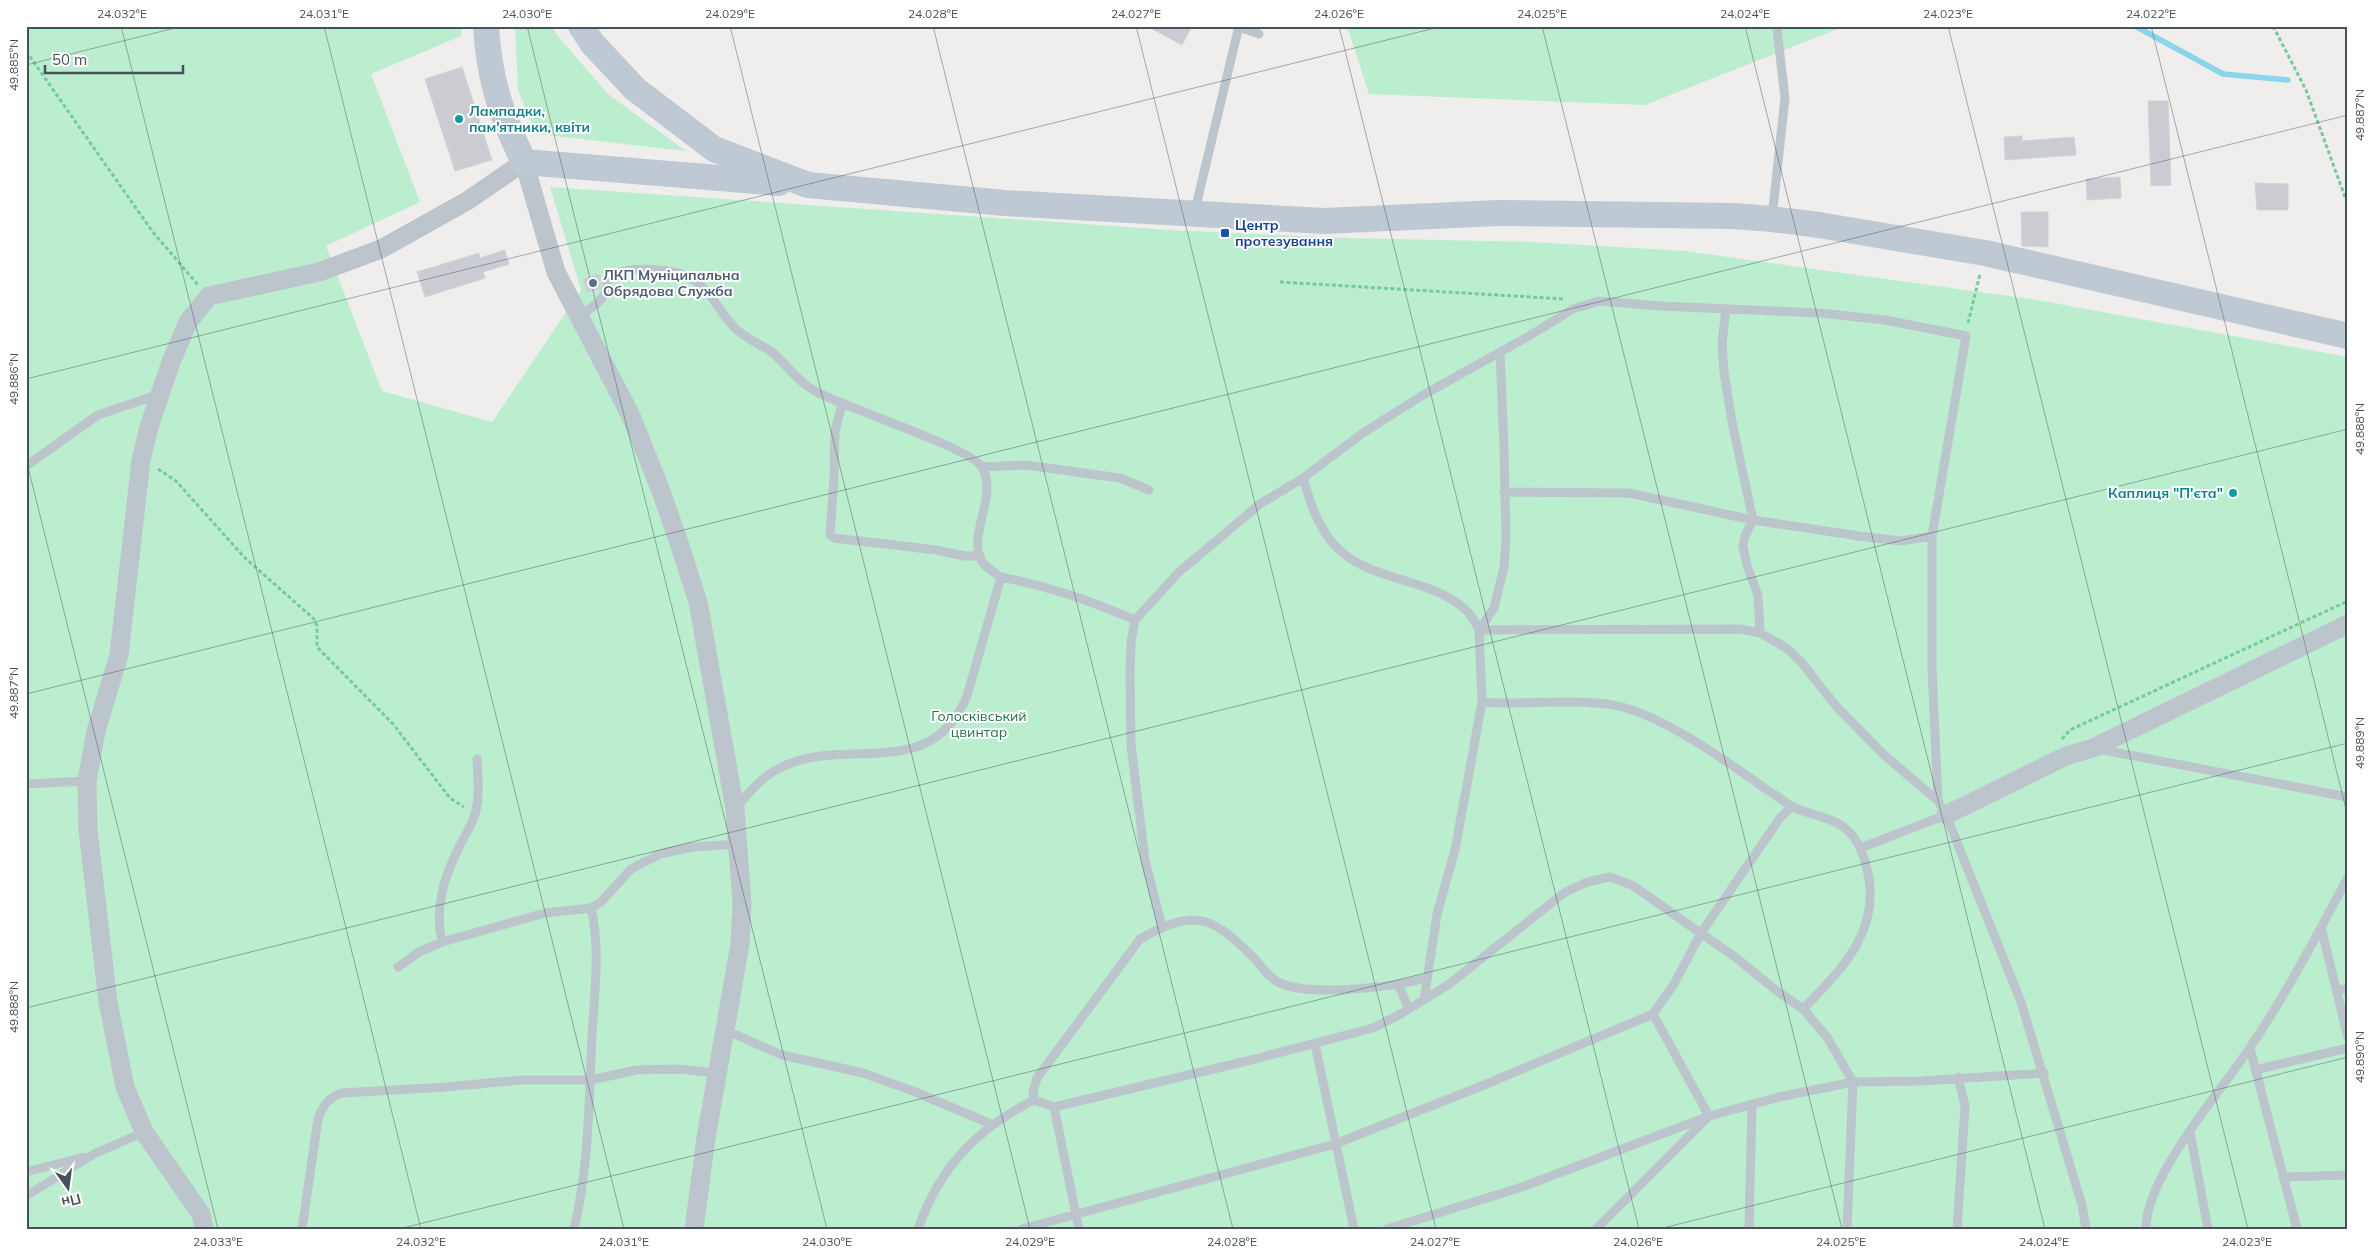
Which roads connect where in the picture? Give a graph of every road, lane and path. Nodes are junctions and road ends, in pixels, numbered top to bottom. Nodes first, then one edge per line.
1 (486, 26) edge
2 (581, 26) edge
3 (2273, 26) edge
4 (1239, 27) edge
5 (1777, 29) dead end
6 (1258, 34) dead end
7 (26, 51) edge
8 (524, 162) junction
9 (808, 185) junction
10 (2348, 205) edge
11 (1194, 213) junction
12 (1772, 219) junction
13 (1980, 272) dead end
14 (1280, 282) dead end
15 (209, 296) junction
16 (1599, 301) junction
17 (1726, 309) junction
18 (579, 316) junction
19 (1966, 336) junction
20 (2348, 336) edge
21 (1500, 352) junction
22 (160, 394) junction
23 (842, 404) junction
24 (141, 460) junction
25 (26, 466) edge
26 (982, 467) junction
27 (1303, 478) junction
28 (1149, 490) dead end
29 (1504, 492) junction
30 (1753, 520) junction
31 (1932, 536) junction
32 (980, 556) junction
33 (1001, 577) junction
34 (2348, 601) edge
35 (1135, 620) junction
36 (2348, 624) edge
37 (1479, 630) junction
38 (1760, 633) junction
39 (1482, 702) junction
40 (2093, 748) junction
41 (2066, 756) junction
42 (476, 759) dead end
43 (87, 781) junction
44 (26, 784) edge
45 (2348, 797) edge
46 (1792, 806) junction
47 (735, 808) junction
48 (1942, 808) junction
49 (475, 815) junction
50 (739, 844) junction
51 (1860, 848) junction
52 (2348, 878) edge
53 (591, 908) junction
54 (1162, 927) junction
55 (2321, 927) junction
56 (1701, 933) junction
57 (442, 942) junction
58 (398, 967) dead end
59 (1427, 978) junction
60 (1398, 984) junction
61 (2348, 988) edge
62 (2336, 991) junction
63 (1424, 1000) junction
64 (1410, 1009) junction
65 (1803, 1009) junction
66 (1653, 1014) junction
67 (725, 1030) junction
68 (2348, 1038) edge
69 (1315, 1044) junction
70 (2250, 1048) junction
71 (2348, 1048) edge
72 (2255, 1070) junction
73 (718, 1073) junction
74 (2044, 1073) junction
75 (1958, 1077) junction
76 (590, 1080) junction
77 (1853, 1082) junction
78 (1034, 1100) junction
79 (1752, 1104) junction
80 (1054, 1107) junction
81 (1709, 1116) junction
82 (991, 1124) junction
83 (144, 1132) junction
84 (2190, 1132) junction
85 (1335, 1144) junction
86 (94, 1154) junction
87 (26, 1172) edge
88 (2348, 1175) edge
89 (2283, 1177) junction
90 (26, 1196) edge
91 (1077, 1213) junction
92 (204, 1229) edge
93 (302, 1229) edge
94 (574, 1229) edge
95 (694, 1229) edge
96 (918, 1229) edge
97 (1022, 1229) edge
98 (1079, 1229) edge
99 (1354, 1229) edge
100 (1387, 1229) edge
101 (1596, 1229) edge
102 (1749, 1229) edge
103 (1847, 1229) edge
104 (1957, 1229) edge
105 (2086, 1229) edge
106 (2146, 1229) edge
107 (2208, 1229) edge
108 (2297, 1229) edge

1 - 8 street
2 - 9 street
3 - 10 path
4 - 6 lane
4 - 11 lane
5 - 12 lane
7 - 15 path
8 - 9 street
8 - 15 street
8 - 18 street
9 - 11 street
11 - 12 street
12 - 20 street
13 - 19 path
14 - 16 path
15 - 22 street
16 - 17 lane
16 - 21 lane
17 - 19 lane
17 - 30 lane
18 - 23 lane
18 - 47 street
19 - 31 lane
21 - 27 lane
21 - 29 lane
22 - 24 street
22 - 25 lane
23 - 26 lane
23 - 32 lane
24 - 43 street
24 - 49 path
26 - 28 lane
26 - 32 lane
27 - 35 lane
27 - 37 lane
29 - 30 lane
29 - 37 lane
30 - 31 lane
30 - 38 lane
31 - 48 lane
32 - 33 lane
33 - 35 lane
33 - 47 lane
34 - 41 path
35 - 54 lane
36 - 40 street
37 - 38 lane
37 - 39 lane
38 - 48 lane
39 - 46 lane
39 - 59 lane
40 - 41 street
40 - 45 lane
41 - 48 street
42 - 49 lane
43 - 44 lane
43 - 83 street
46 - 51 lane
46 - 56 lane
47 - 50 street
48 - 51 lane
48 - 74 lane
49 - 57 lane
50 - 53 lane
50 - 67 street
51 - 65 lane
52 - 55 lane
53 - 57 lane
53 - 76 lane
54 - 60 lane
54 - 78 lane
55 - 62 lane
55 - 70 lane
56 - 63 lane
56 - 65 lane
56 - 66 lane
57 - 58 lane
59 - 60 lane
59 - 63 lane
60 - 64 lane
61 - 62 lane
62 - 68 lane
63 - 64 lane
64 - 69 lane
65 - 77 lane
66 - 81 lane
66 - 85 lane
67 - 73 street
67 - 82 lane
69 - 80 lane
69 - 85 lane
70 - 72 lane
70 - 84 lane
71 - 72 lane
72 - 89 lane
73 - 76 lane
73 - 95 street
74 - 75 lane
74 - 105 lane
75 - 77 lane
75 - 104 lane
76 - 93 lane
76 - 94 lane
77 - 79 lane
77 - 103 lane
78 - 80 lane
78 - 82 lane
79 - 81 lane
79 - 102 lane
80 - 91 lane
81 - 100 lane
81 - 101 lane
82 - 96 lane
83 - 86 lane
83 - 92 street
84 - 106 lane
84 - 107 lane
85 - 91 lane
85 - 99 lane
86 - 87 lane
86 - 90 lane
88 - 89 lane
89 - 108 lane
91 - 97 lane
91 - 98 lane

